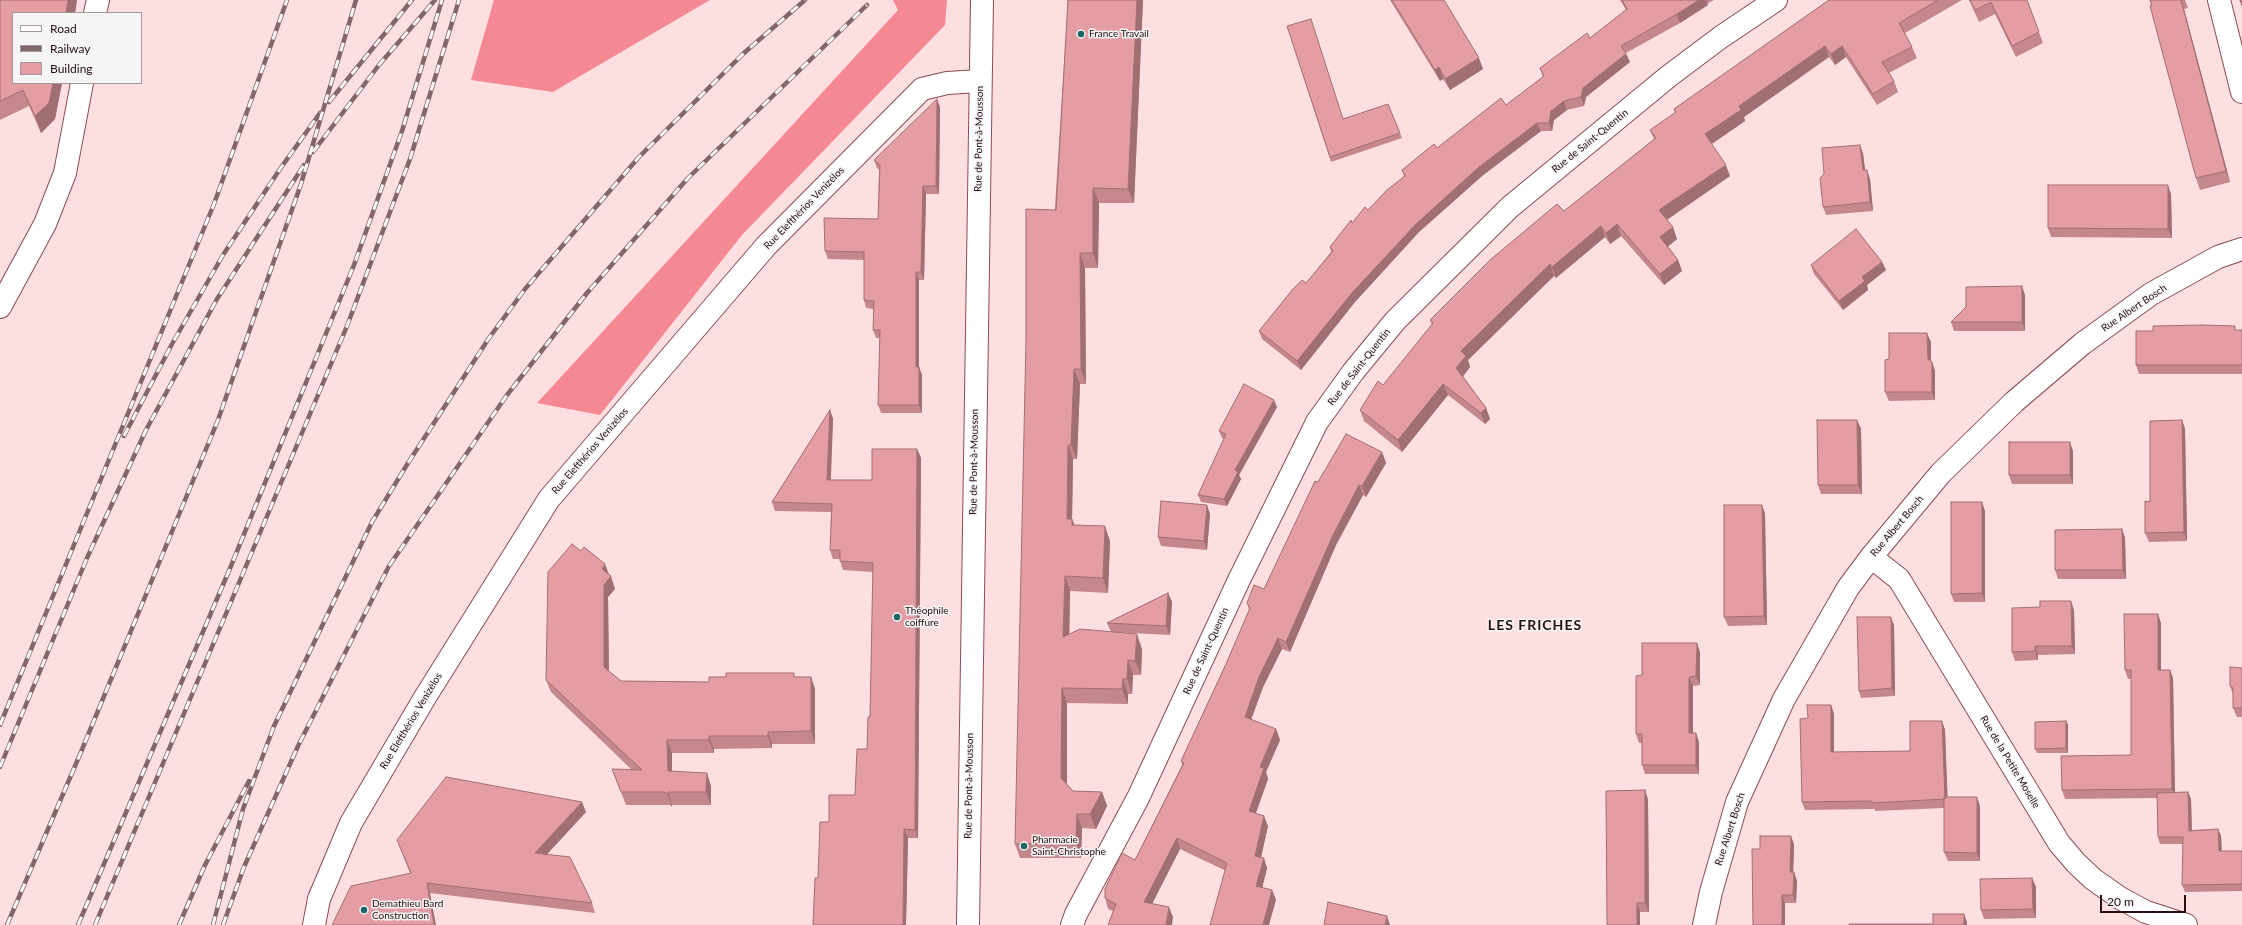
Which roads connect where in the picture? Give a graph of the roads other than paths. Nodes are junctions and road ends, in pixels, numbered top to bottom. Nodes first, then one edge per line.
1 (98, 0) edge
2 (982, 0) edge
3 (1776, 0) edge
4 (2219, 0) edge
5 (96, 12) edge
6 (980, 81) junction
7 (82, 84) edge
8 (2242, 92) edge
9 (2242, 248) edge
10 (0, 307) edge
11 (1871, 557) junction
12 (314, 925) edge
13 (968, 925) edge
14 (1072, 925) edge
15 (1704, 925) edge
16 (2186, 925) edge

1 - 5 street
2 - 6 street, Rue de Pont-à-Mousson
3 - 14 street, Rue de Saint-Quentin
4 - 8 street
6 - 12 street, Rue Elefthérios Venizélos
6 - 13 street, Rue de Pont-à-Mousson
7 - 10 street
9 - 11 street, Rue Albert Bosch
11 - 15 street, Rue Albert Bosch
11 - 16 street, Rue de la Petite Moselle

